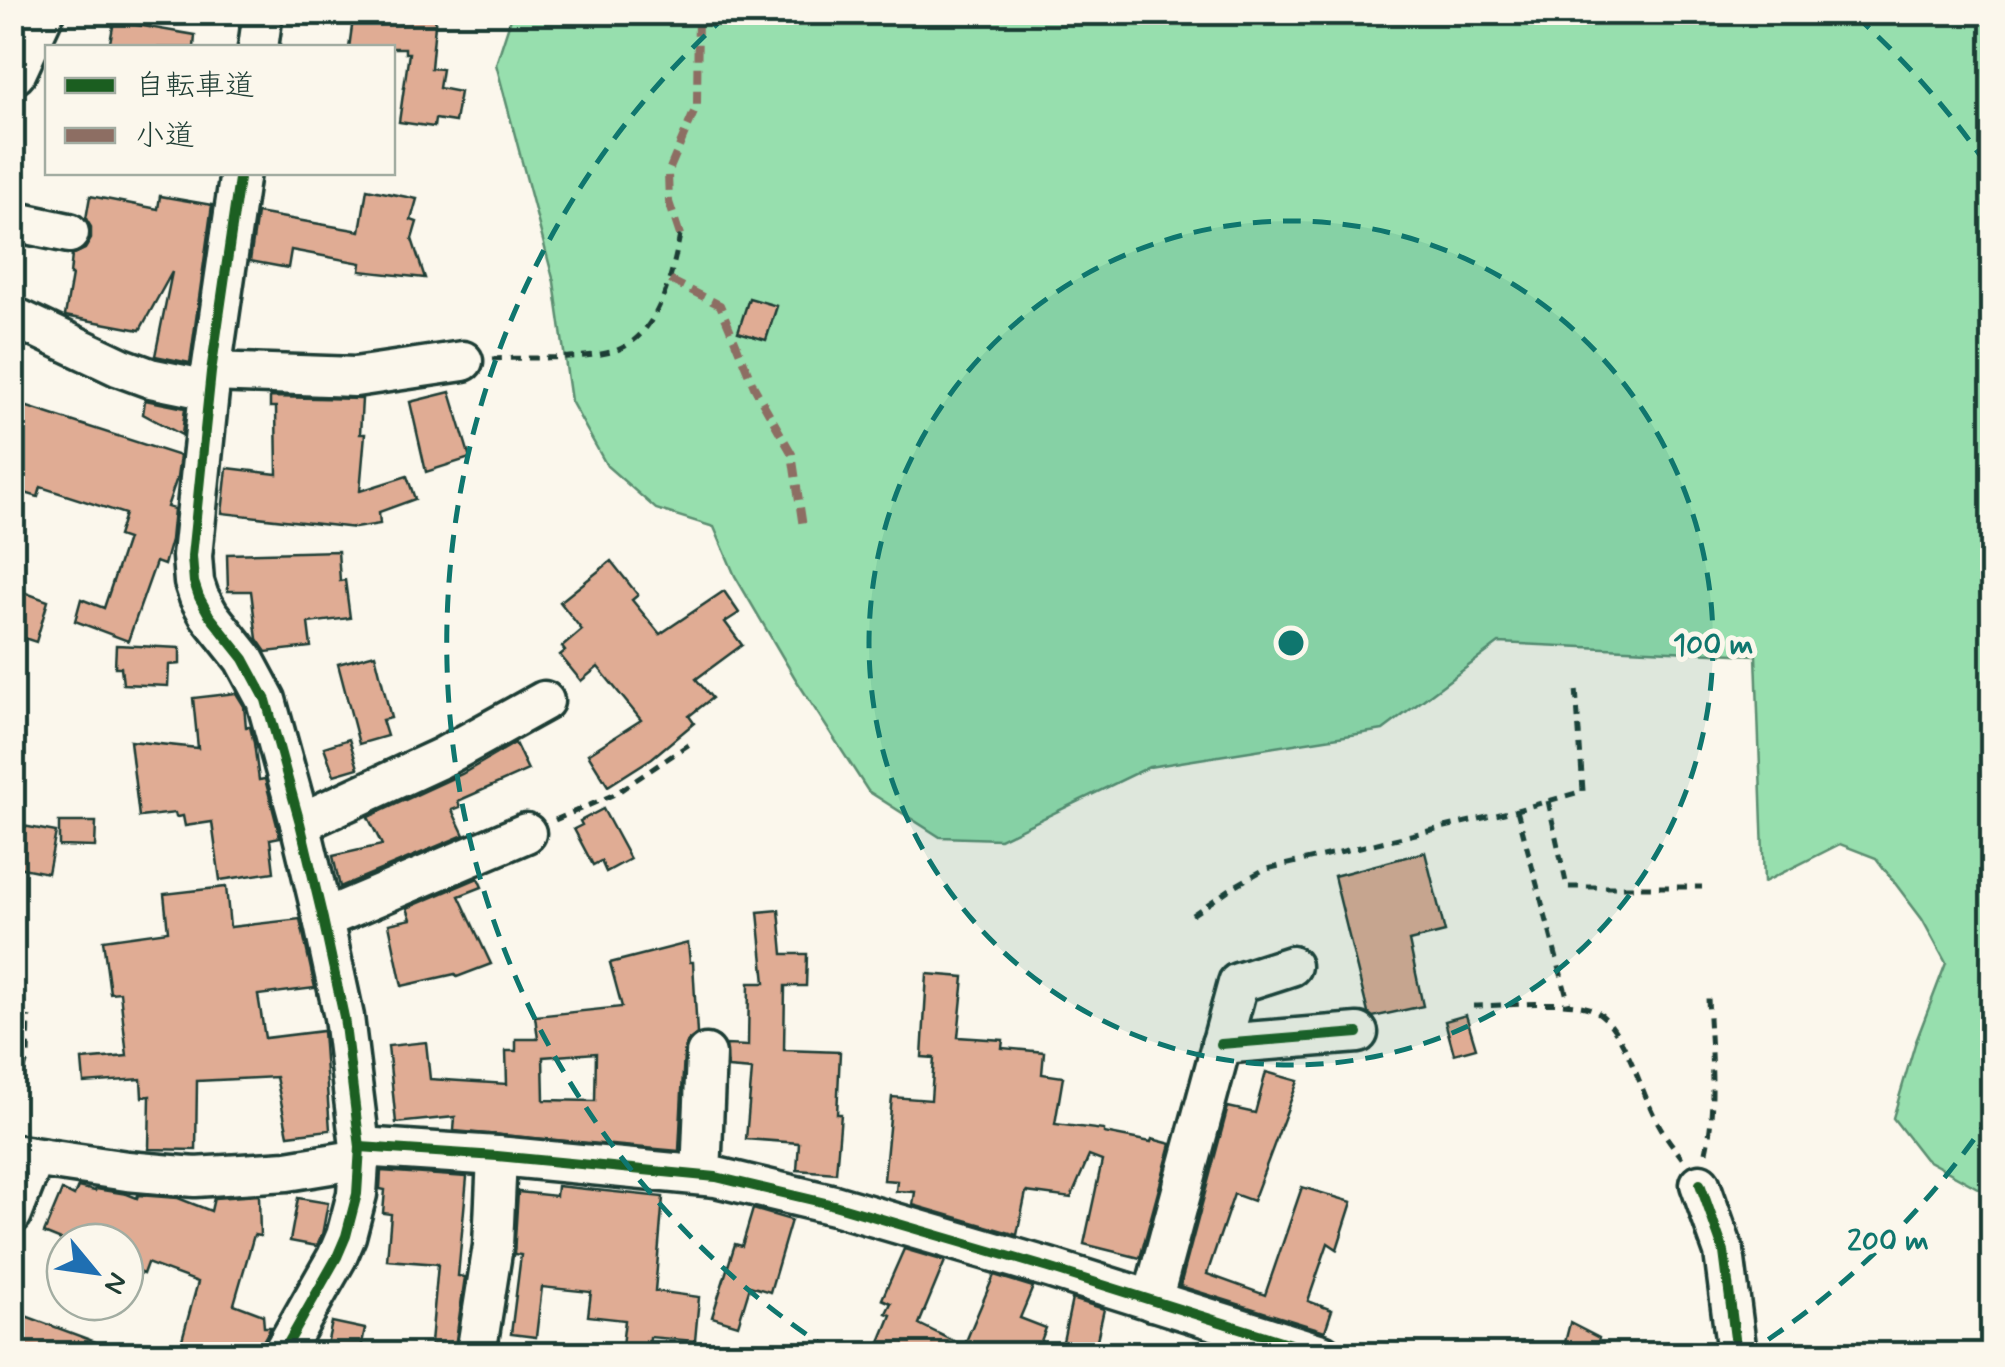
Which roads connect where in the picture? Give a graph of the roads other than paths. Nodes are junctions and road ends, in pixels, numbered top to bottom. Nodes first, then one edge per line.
1 (38, 12) edge
2 (263, 12) edge
3 (258, 45) edge
4 (12, 70) edge
5 (240, 175) edge
6 (12, 221) edge
7 (69, 233) dead end
8 (12, 316) edge
9 (463, 361) road end
10 (210, 381) junction
11 (544, 702) dead end
12 (300, 823) junction
13 (526, 833) road end
14 (323, 919) junction
15 (1291, 966) dead end
16 (1358, 1033) dead end
17 (1220, 1044) junction
18 (706, 1054) dead end
19 (360, 1152) junction
20 (23, 1156) edge
21 (498, 1156) junction
22 (701, 1175) junction
23 (1700, 1184) road end
24 (12, 1214) edge
25 (1152, 1300) junction
26 (282, 1354) edge
27 (476, 1354) edge
28 (1322, 1354) edge
29 (1737, 1354) edge

1 - 4 main road
2 - 3 street
5 - 10 street
6 - 7 street
8 - 10 street
9 - 10 street
10 - 12 street
11 - 12 street
12 - 14 street
13 - 14 street
14 - 19 street
15 - 17 street
16 - 17 street
17 - 25 street
18 - 22 street
19 - 20 street
19 - 21 street
19 - 26 street
20 - 24 street
21 - 22 street
21 - 27 street
22 - 25 street
23 - 29 street
25 - 28 street

